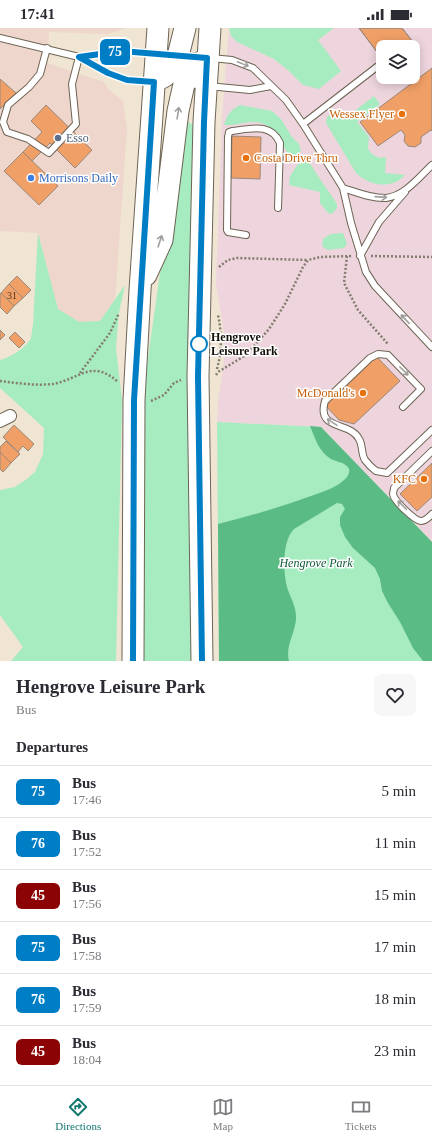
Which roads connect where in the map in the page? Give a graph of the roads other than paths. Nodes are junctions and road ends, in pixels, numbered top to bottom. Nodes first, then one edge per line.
1 (158, 28) edge
2 (186, 28) edge
3 (210, 28) edge
4 (0, 38) edge
5 (48, 48) junction
6 (156, 53) junction
7 (178, 55) junction
8 (79, 57) junction
9 (207, 58) junction
10 (376, 68) edge
11 (170, 83) junction
12 (206, 86) junction
13 (271, 86) junction
14 (303, 124) junction
15 (432, 165) edge
16 (343, 188) junction
17 (407, 189) junction
18 (278, 208) dead end
19 (246, 235) dead end
20 (360, 256) junction
21 (140, 290) junction
22 (432, 347) edge
23 (403, 407) dead end
24 (432, 430) edge
25 (432, 452) edge
26 (432, 514) edge
27 (133, 661) edge
28 (202, 661) edge

1 - 6 highway
2 - 7 highway
3 - 9 highway
4 - 5 lane
5 - 8 lane
5 - 8 lane
6 - 7 lane
6 - 8 lane
6 - 11 highway
7 - 9 lane
7 - 11 highway
8 - 11 lane
9 - 11 highway
9 - 12 highway
9 -> 13 lane
10 - 14 lane
11 - 12 lane
11 - 21 highway
21 -> 11 highway
12 - 13 lane
12 - 28 highway
13 - 14 lane
14 - 16 lane
15 - 17 lane
16 -> 17 lane
16 - 20 lane
17 - 20 lane
18 - 19 lane
22 -> 20 lane
21 - 27 highway
24 -> 23 lane
26 -> 25 lane

